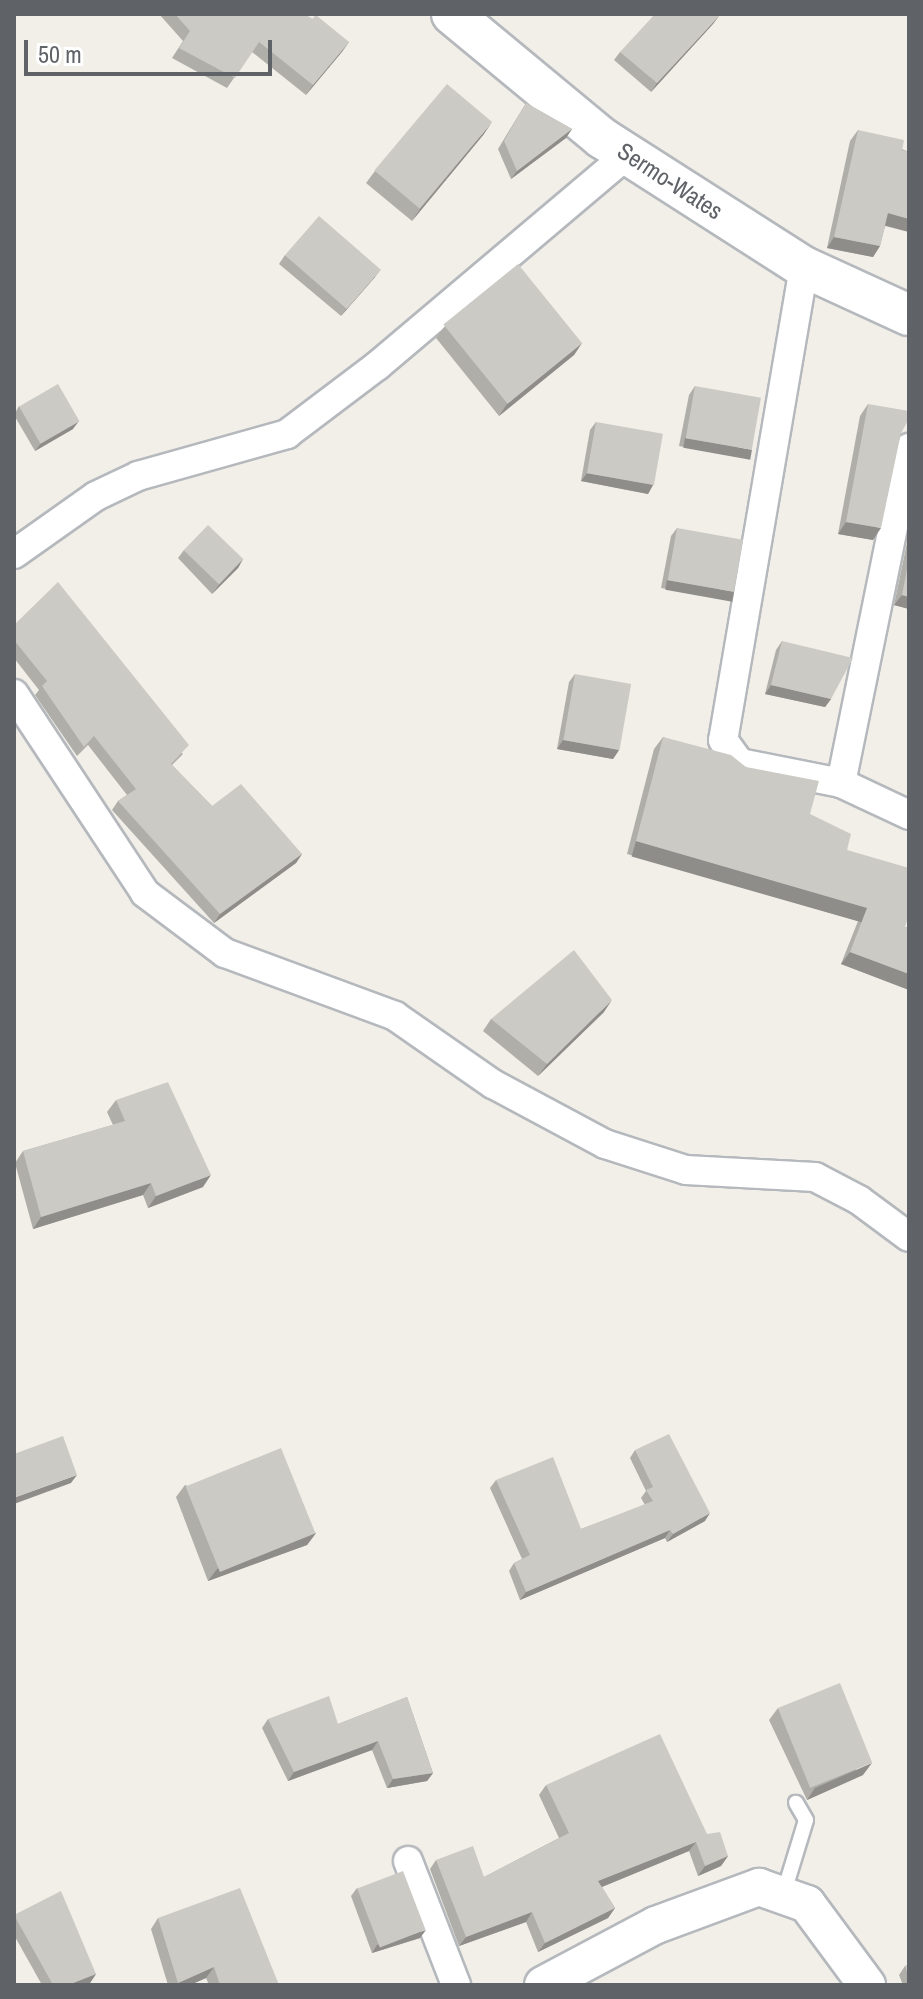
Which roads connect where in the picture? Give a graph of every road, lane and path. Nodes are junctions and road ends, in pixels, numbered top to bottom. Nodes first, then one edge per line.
1 (452, 14) edge
2 (628, 154) junction
3 (804, 267) junction
4 (909, 315) edge
5 (909, 448) edge
6 (14, 554) edge
7 (14, 694) edge
8 (841, 783) junction
9 (909, 815) edge
10 (909, 1237) edge
11 (796, 1803) dead end
12 (408, 1861) dead end
13 (784, 1892) junction
14 (456, 1985) edge
15 (543, 1985) edge
16 (867, 1985) edge

1 - 2 main road, Sermo-Wates
2 - 3 main road, Sermo-Wates
2 - 6 street
3 - 4 main road, Sermo-Wates
3 - 8 street
5 - 8 street
7 - 10 street
8 - 9 street
11 - 13 lane
12 - 14 street
13 - 15 street
13 - 16 street

